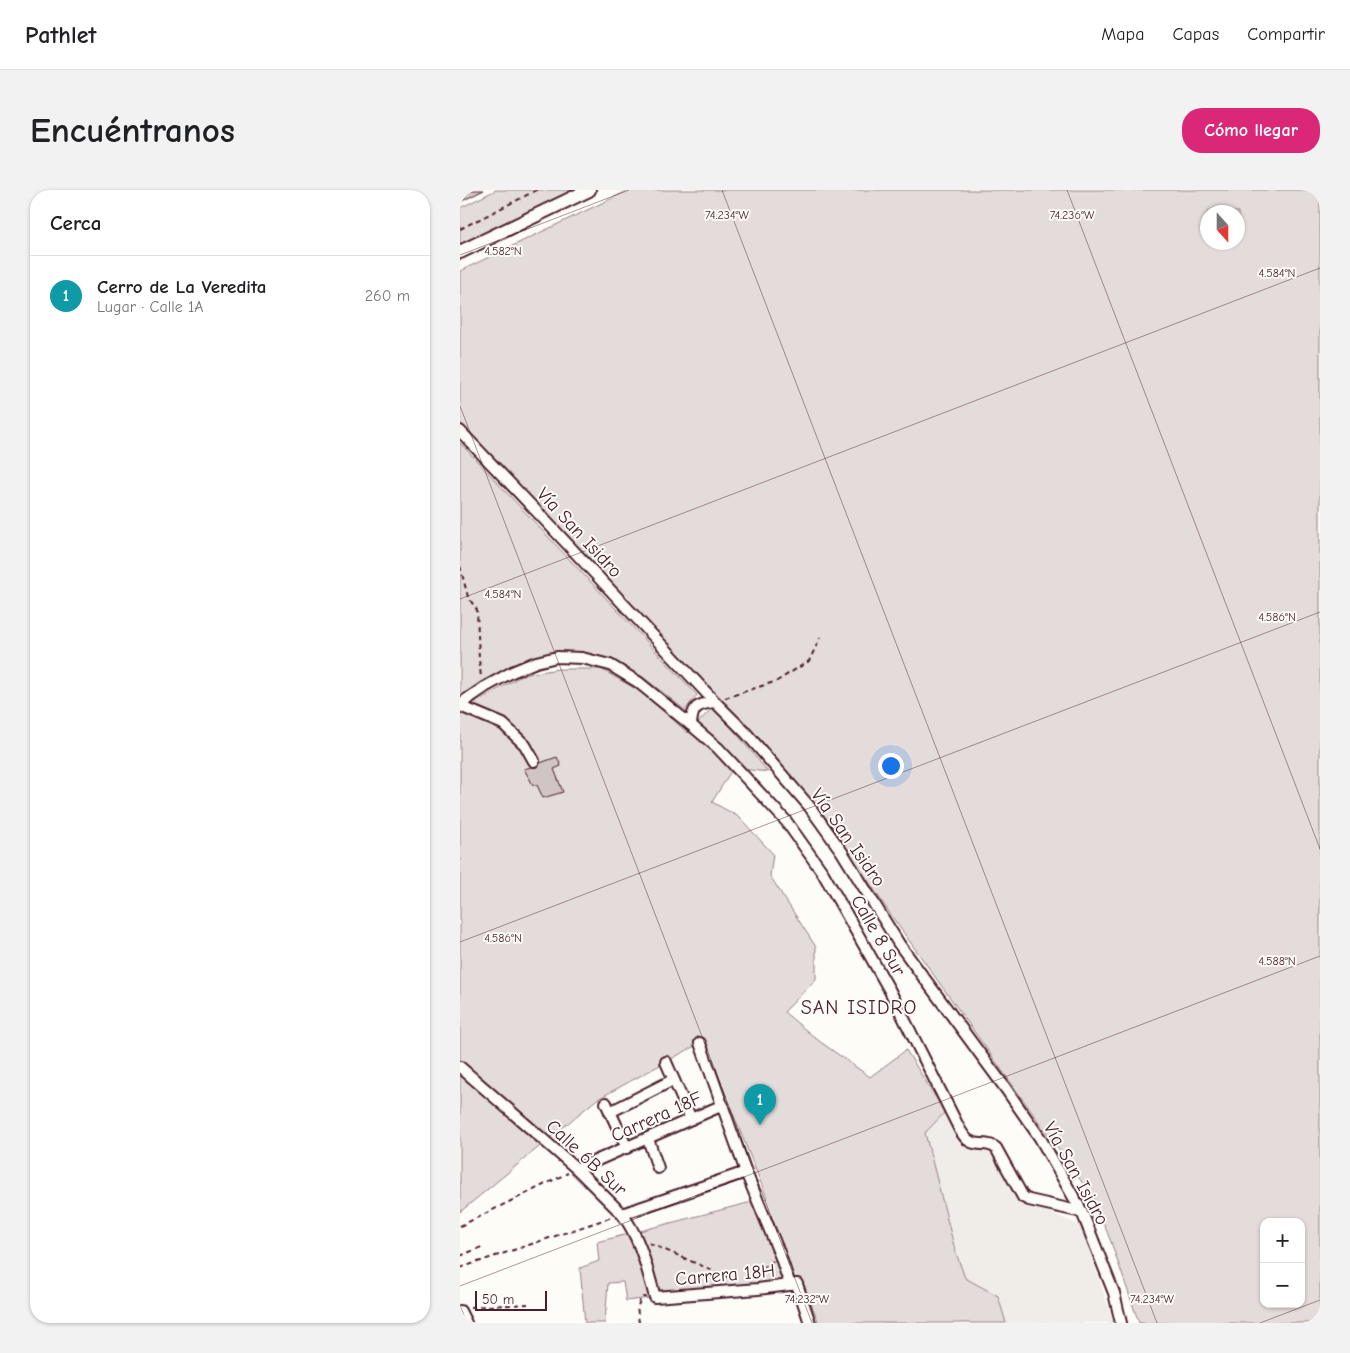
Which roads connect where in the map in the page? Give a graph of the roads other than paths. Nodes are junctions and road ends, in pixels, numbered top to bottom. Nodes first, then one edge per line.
1 (588, 190) edge
2 (460, 252) edge
3 (460, 431) edge
4 (715, 702) junction
5 (460, 705) edge
6 (691, 725) junction
7 (534, 761) dead end
8 (700, 1043) dead end
9 (666, 1062) dead end
10 (460, 1066) edge
11 (673, 1080) junction
12 (723, 1106) junction
13 (691, 1120) junction
14 (648, 1139) junction
15 (627, 1148) junction
16 (658, 1168) dead end
17 (576, 1169) junction
18 (746, 1172) junction
19 (1082, 1212) junction
20 (622, 1214) junction
21 (794, 1285) junction
22 (655, 1297) joint
23 (465, 1309) edge
24 (466, 1323) edge
25 (810, 1323) edge
26 (1121, 1323) edge

1 - 2 main road
3 - 4 street, Vía San Isidro
4 - 6 street
4 - 19 street, Vía San Isidro
5 - 6 street, Calle 8 Sur
5 - 7 street
6 - 19 street, Calle 8 Sur
8 - 12 street
9 - 11 street
10 - 17 street, Calle 6B Sur
11 - 13 street
11 - 15 street
12 - 13 street, Carrera 18F
12 - 18 street
13 - 14 street, Carrera 18F
14 - 15 street, Carrera 18F
14 - 16 street
15 - 17 street, Carrera 18F
17 - 20 street, Calle 6B Sur
18 - 20 street
18 - 21 street
19 - 26 street, Vía San Isidro
20 - 22 street, Calle 6B Sur
21 - 22 street, Carrera 18H
21 - 25 street
23 - 24 street

